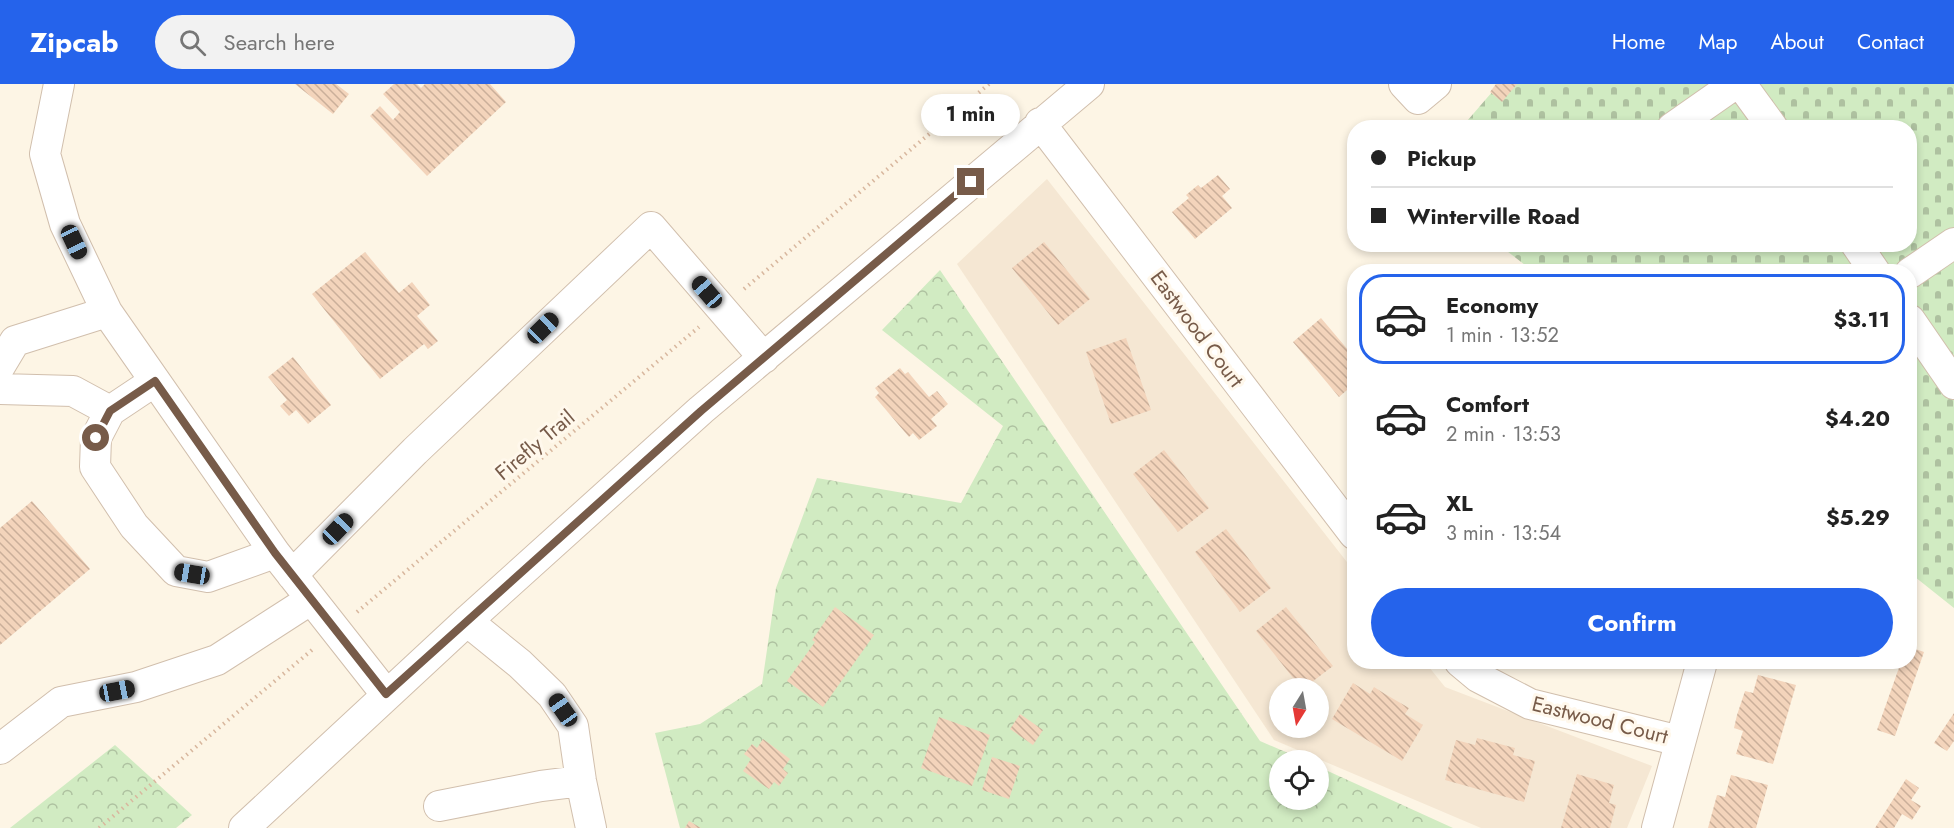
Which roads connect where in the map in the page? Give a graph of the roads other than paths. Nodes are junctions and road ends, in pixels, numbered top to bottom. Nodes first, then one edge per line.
1 (59, 84) edge
2 (1089, 84) edge
3 (1404, 84) edge
4 (1436, 84) edge
5 (1735, 84) edge
6 (1742, 84) edge
7 (1683, 120) edge
8 (1767, 120) edge
9 (1040, 123) junction
10 (1954, 243) edge
11 (1917, 268) edge
12 (107, 312) junction
13 (1917, 330) edge
14 (764, 358) junction
15 (0, 366) edge
16 (155, 381) junction
17 (1954, 384) edge
18 (0, 389) edge
19 (110, 411) junction
20 (1347, 525) edge
21 (283, 564) junction
22 (310, 600) junction
23 (467, 621) junction
24 (1468, 669) edge
25 (1700, 669) edge
26 (386, 694) junction
27 (1680, 741) junction
28 (0, 749) edge
29 (581, 781) junction
30 (438, 806) dead end
31 (244, 828) edge
32 (591, 828) edge
33 (1657, 828) edge

1 - 12 street
2 - 9 street
3 - 4 street
5 - 7 street
6 - 8 street
9 - 14 street
9 - 20 street, Eastwood Court
10 - 11 street
12 - 15 street
12 - 16 street
13 - 17 street
14 - 21 street
14 - 23 street
16 - 19 street
16 - 21 street
18 - 19 street
19 - 21 street
21 - 22 street
22 - 26 street
22 - 28 street
23 - 26 street
23 - 29 street
24 - 27 street, Eastwood Court
25 - 27 street, Eastwood Court
26 - 31 street
27 - 33 street, Eastwood Court
29 - 30 street
29 - 32 street

